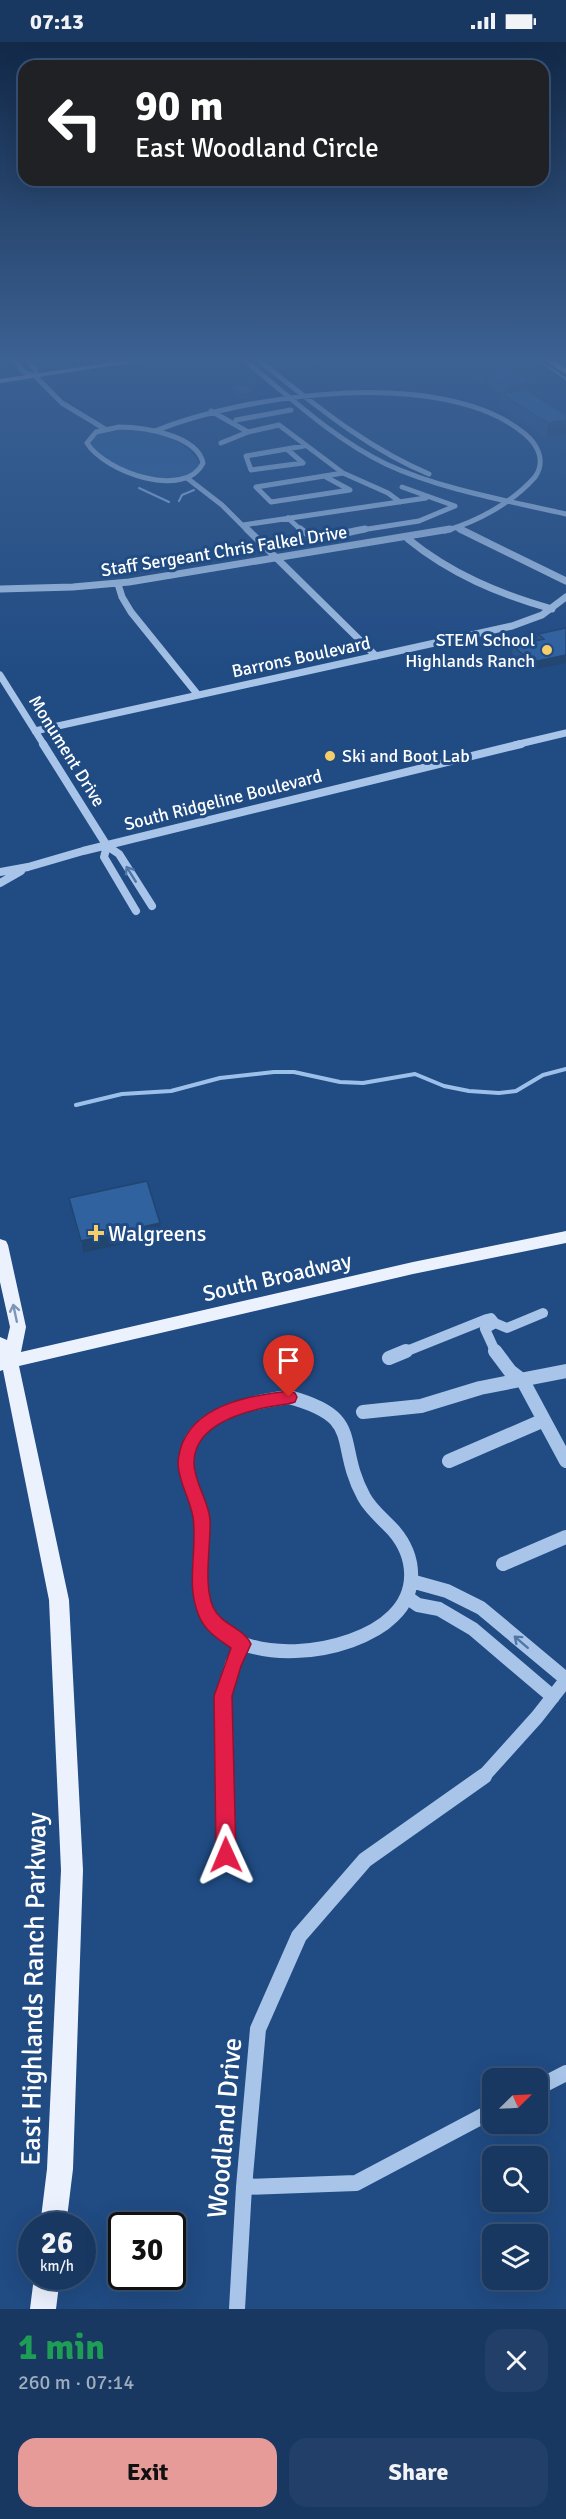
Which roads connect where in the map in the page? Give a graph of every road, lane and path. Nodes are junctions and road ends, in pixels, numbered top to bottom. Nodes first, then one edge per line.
1 (108, 465) edge
2 (203, 465) edge
3 (249, 465) edge
4 (290, 465) edge
5 (331, 465) edge
6 (387, 465) edge
7 (406, 465) edge
8 (539, 465) edge
9 (343, 473) junction
10 (326, 477) junction
11 (187, 478) junction
12 (402, 487) dead end
13 (514, 495) junction
14 (429, 497) junction
15 (508, 501) junction
16 (400, 502) junction
17 (566, 507) edge
18 (566, 514) edge
19 (288, 518) junction
20 (243, 525) junction
21 (457, 528) junction
22 (408, 539) junction
23 (278, 559) junction
24 (566, 582) edge
25 (118, 584) junction
26 (0, 589) edge
27 (566, 597) edge
28 (552, 609) junction
29 (376, 656) junction
30 (0, 675) edge
31 (198, 695) junction
32 (35, 731) junction
33 (566, 732) edge
34 (107, 846) junction
35 (28, 867) junction
36 (0, 872) edge
37 (0, 883) edge
38 (152, 906) dead end
39 (136, 911) dead end
40 (566, 1237) edge
41 (0, 1245) edge
42 (543, 1313) dead end
43 (496, 1323) junction
44 (3, 1357) edge
45 (389, 1358) dead end
46 (566, 1371) edge
47 (523, 1381) junction
48 (363, 1412) dead end
49 (544, 1420) junction
50 (561, 1439) edge
51 (449, 1461) dead end
52 (566, 1461) edge
53 (566, 1537) edge
54 (503, 1564) dead end
55 (411, 1581) junction
56 (408, 1598) junction
57 (242, 1644) junction
58 (566, 1679) edge
59 (553, 1697) junction
60 (226, 1855) dead end
61 (566, 2073) edge
62 (548, 2082) edge
63 (482, 2116) edge
64 (244, 2187) junction
65 (55, 2212) edge
66 (45, 2290) edge
67 (43, 2309) edge
68 (237, 2309) edge

1 - 11 street
2 - 11 street
3 - 4 street
5 - 9 street
6 - 15 street
7 - 13 street
8 - 13 street, Staff Sergeant Chris Falkel Drive
9 - 10 street
9 - 16 street
10 - 10 street
11 - 20 street
12 - 14 street
13 - 15 street, Staff Sergeant Chris Falkel Drive
13 - 17 street
14 - 16 street
14 - 19 street
15 - 18 street
15 - 21 street, Staff Sergeant Chris Falkel Drive
16 - 19 street
19 - 20 street
20 - 23 street
21 - 22 street, Staff Sergeant Chris Falkel Drive
21 - 24 street
22 - 23 street, Staff Sergeant Chris Falkel Drive
22 - 28 street
23 - 25 street, Staff Sergeant Chris Falkel Drive
23 - 29 street
25 - 26 street, Staff Sergeant Chris Falkel Drive
25 - 31 street
27 - 28 street, Barrons Boulevard
28 - 29 street, Barrons Boulevard
29 - 31 street, Barrons Boulevard
30 - 32 street, Monument Drive
31 - 32 street, Barrons Boulevard
32 - 34 street, Monument Drive
33 - 34 street, South Ridgeline Boulevard
34 - 35 street, South Ridgeline Boulevard
38 -> 34 street, Monument Drive
34 - 39 street, Monument Drive
35 - 36 street, South Ridgeline Boulevard
35 - 37 street, South Ridgeline Boulevard
40 - 44 main road, South Broadway
44 -> 41 main road
42 - 43 street
43 - 45 street
43 - 47 street
44 - 65 main road, East Highlands Ranch Parkway
46 - 47 street
47 - 48 street
47 - 49 street
49 - 50 street
49 - 51 street
50 - 52 street
53 - 54 street
55 - 56 street
55 - 57 street
58 -> 55 street
56 - 57 street
56 - 59 street
57 - 60 street
58 - 59 street, Woodland Drive
59 - 64 street, Woodland Drive
61 - 62 street
63 - 64 street
64 - 68 street, Woodland Drive
66 - 67 main road

